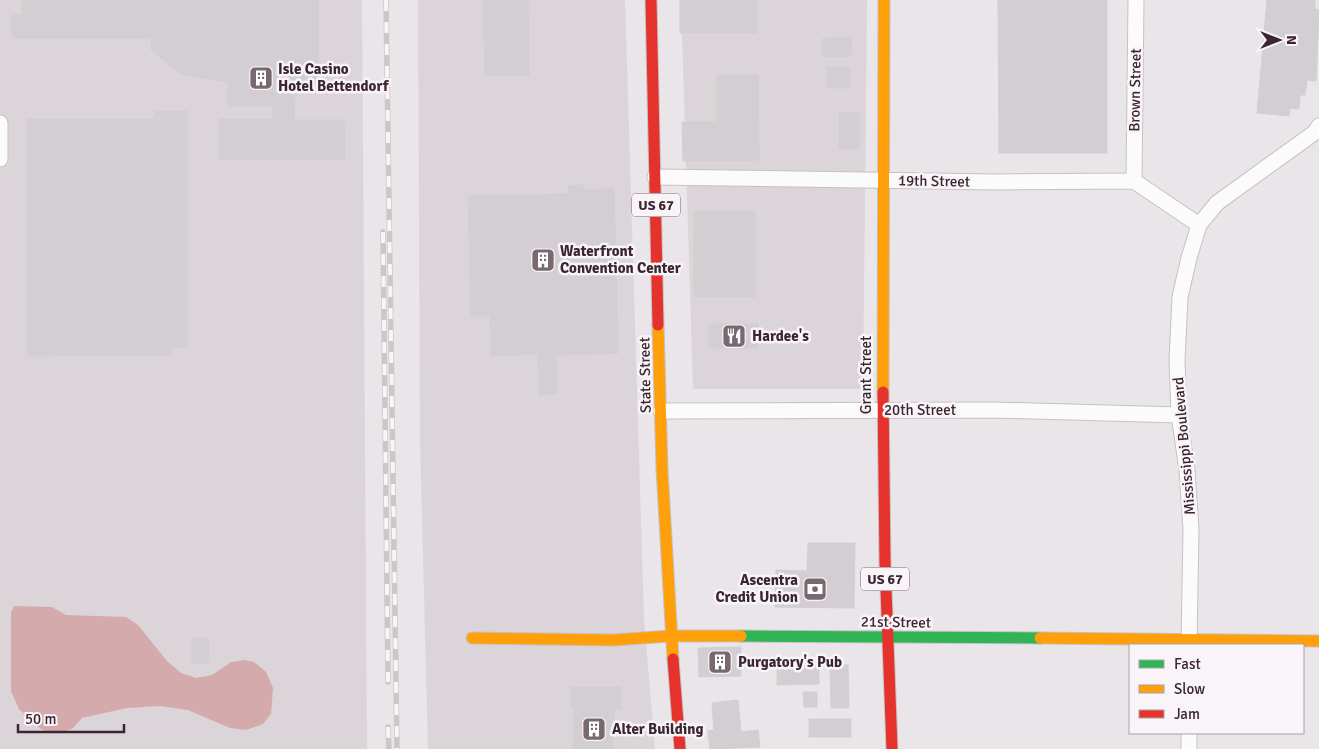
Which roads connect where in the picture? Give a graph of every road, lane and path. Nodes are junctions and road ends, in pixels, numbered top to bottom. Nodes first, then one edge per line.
1 (651, 0) edge
2 (884, 0) edge
3 (1136, 0) edge
4 (0, 124) edge
5 (1319, 126) edge
6 (0, 159) edge
7 (655, 177) junction
8 (883, 180) junction
9 (1134, 181) junction
10 (1199, 225) junction
11 (881, 410) junction
12 (661, 411) junction
13 (1179, 415) junction
14 (670, 636) junction
15 (886, 636) junction
16 (472, 638) dead end
17 (1319, 641) edge
18 (1189, 643) edge
19 (1189, 734) edge
20 (680, 749) edge
21 (892, 749) edge
22 (1189, 749) edge

1 - 7 main road, State Street / US 67
2 - 8 main road, Grant Street / US 67
3 - 9 street, Brown Street
4 - 6 street
5 - 10 street, Mississippi Boulevard
7 - 8 street, 19th Street
7 - 12 main road, State Street / US 67
8 - 9 street, 19th Street
8 - 11 main road, Grant Street / US 67
9 - 10 street
10 - 13 street, Mississippi Boulevard
11 - 12 street, 20th Street
11 - 13 street, 20th Street
11 - 15 main road, Grant Street / US 67
12 - 14 main road, State Street / US 67
13 - 18 street, Mississippi Boulevard
14 - 15 main road, 21st Street
14 - 16 main road, 21st Street
14 - 20 main road, State Street / US 67
15 - 18 main road, 21st Street
15 - 21 main road, Grant Street / US 67
17 - 18 main road, 21st Street
19 - 22 street

